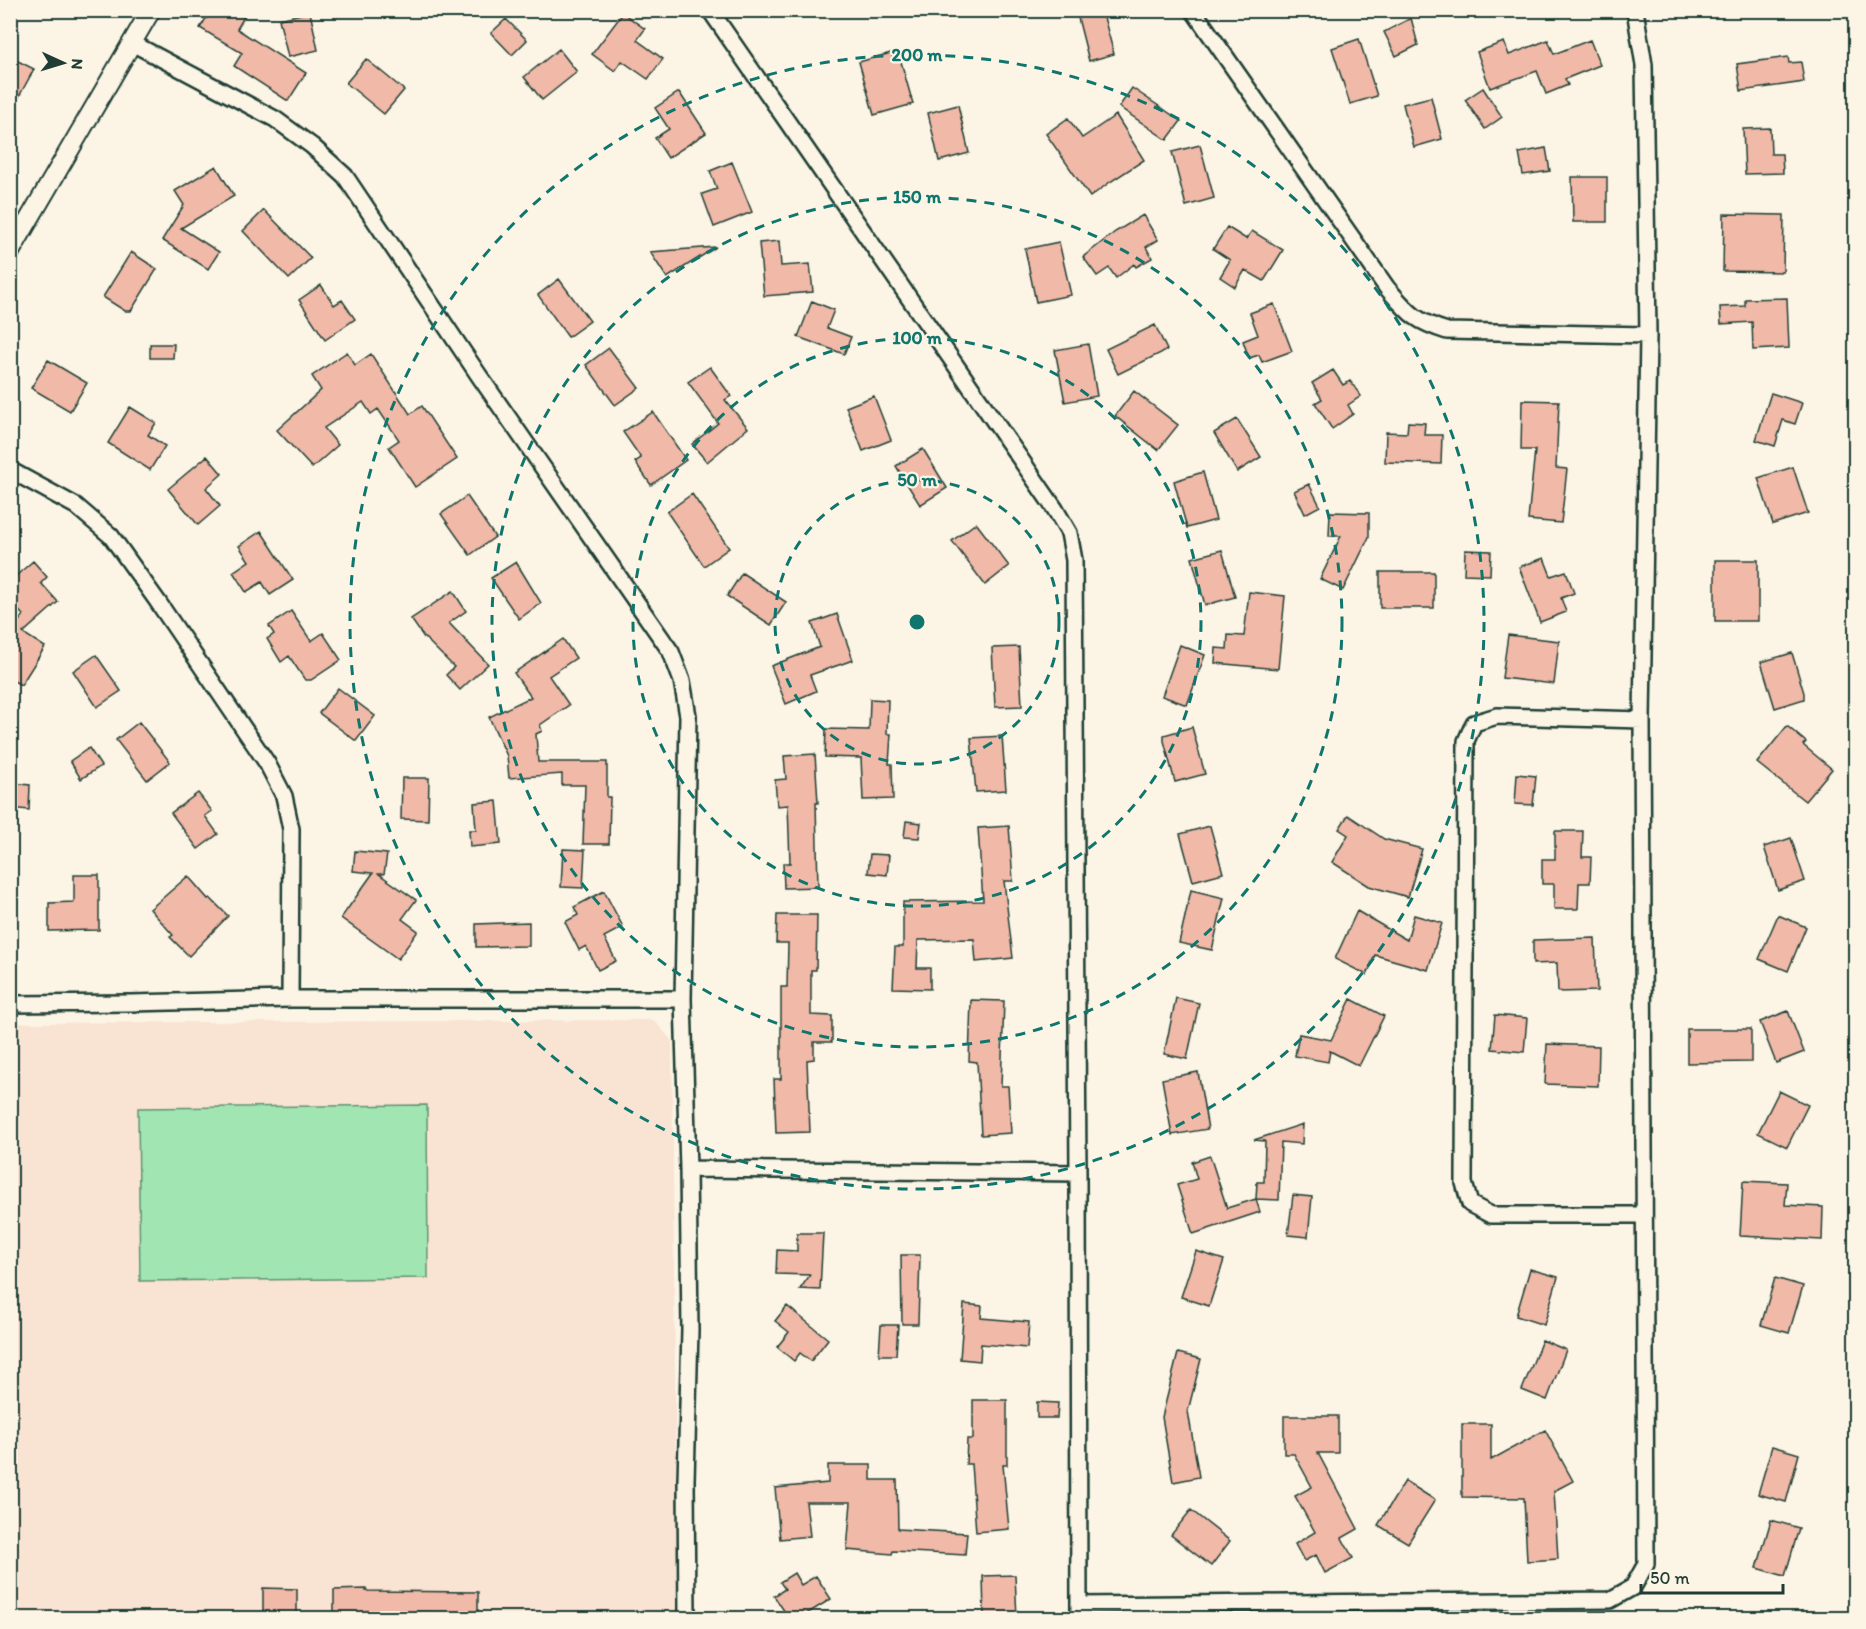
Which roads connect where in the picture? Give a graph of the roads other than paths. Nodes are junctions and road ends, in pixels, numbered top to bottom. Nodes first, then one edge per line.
1 (151, 10) edge
2 (710, 10) edge
3 (1193, 10) edge
4 (1635, 10) edge
5 (132, 43) junction
6 (10, 252) edge
7 (1648, 334) junction
8 (10, 470) edge
9 (1642, 720) junction
10 (290, 999) junction
11 (683, 999) junction
12 (10, 1004) edge
13 (688, 1169) junction
14 (1078, 1173) junction
15 (1644, 1215) junction
16 (1079, 1612) edge
17 (687, 1618) edge

1 - 5 street
2 - 14 street
3 - 7 street
4 - 7 street
5 - 6 street
5 - 11 street
7 - 9 street
8 - 10 street
9 - 15 street
9 - 15 street
10 - 11 street
10 - 12 street
11 - 13 street
13 - 14 street
13 - 17 street
14 - 16 street
15 - 16 street

